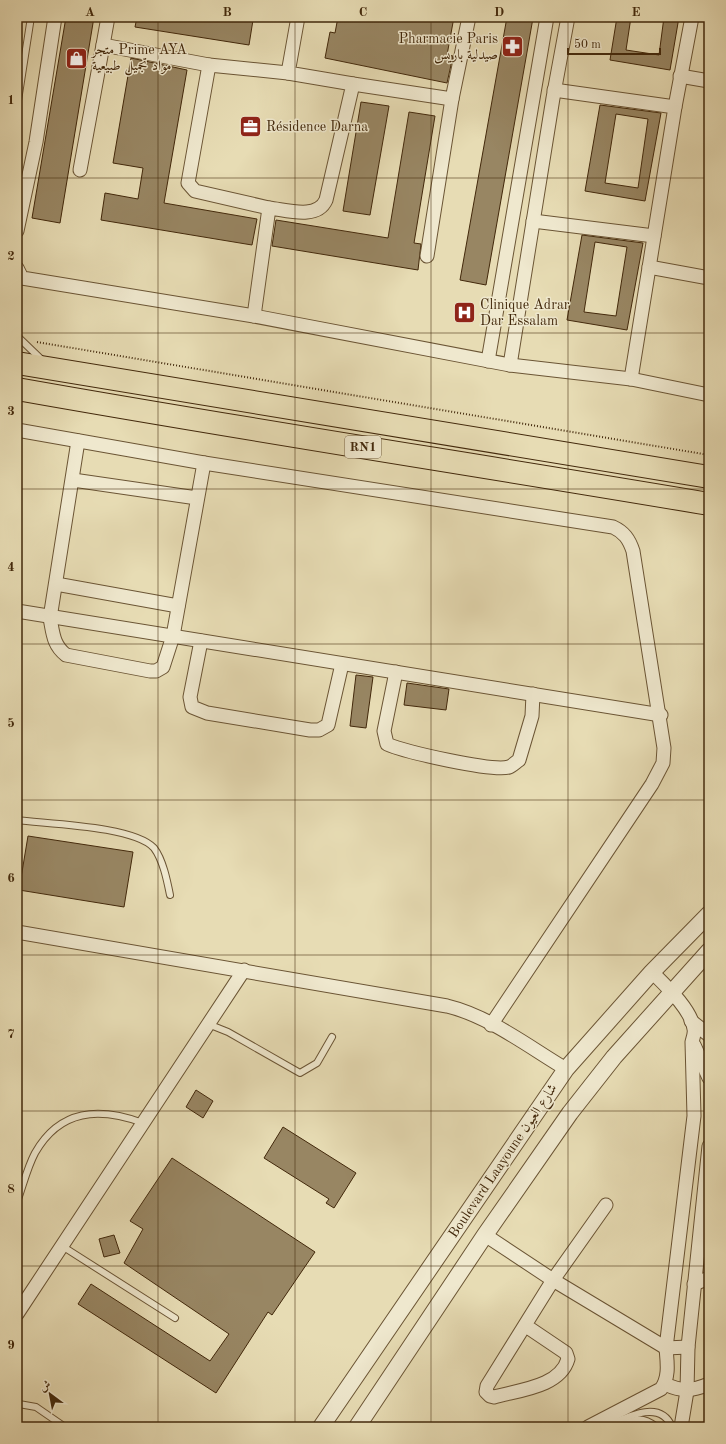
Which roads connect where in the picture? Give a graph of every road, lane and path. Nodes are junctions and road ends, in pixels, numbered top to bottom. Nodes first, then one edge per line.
1 (31, 17) edge
2 (55, 17) edge
3 (108, 17) edge
4 (298, 17) edge
5 (469, 17) edge
6 (547, 17) edge
7 (568, 17) edge
8 (692, 17) edge
9 (103, 45) junction
10 (208, 65) junction
11 (288, 73) junction
12 (680, 76) junction
13 (709, 81) edge
14 (353, 84) junction
15 (554, 90) junction
16 (452, 99) junction
17 (17, 107) edge
18 (675, 107) junction
19 (80, 170) dead end
20 (269, 208) junction
21 (533, 220) junction
22 (17, 231) edge
23 (654, 236) junction
24 (427, 256) dead end
25 (649, 267) junction
26 (17, 268) edge
27 (709, 278) edge
28 (254, 316) junction
29 (19, 337) edge
30 (488, 361) junction
31 (17, 363) edge
32 (510, 365) junction
33 (51, 369) junction
34 (631, 379) junction
35 (17, 389) edge
36 (709, 395) edge
37 (17, 430) edge
38 (78, 441) junction
39 (709, 455) edge
40 (204, 463) junction
41 (709, 477) edge
42 (73, 480) junction
43 (197, 498) junction
44 (709, 504) edge
45 (56, 584) junction
46 (178, 606) junction
47 (17, 611) edge
48 (50, 618) junction
49 (173, 636) junction
50 (201, 641) junction
51 (342, 664) junction
52 (396, 672) junction
53 (534, 694) junction
54 (661, 715) junction
55 (17, 820) edge
56 (170, 894) dead end
57 (709, 914) edge
58 (17, 932) edge
59 (709, 951) edge
60 (244, 970) junction
61 (652, 972) junction
62 (672, 991) junction
63 (691, 1021) junction
64 (208, 1024) junction
65 (491, 1025) junction
66 (709, 1035) edge
67 (332, 1038) dead end
68 (692, 1042) junction
69 (566, 1069) junction
70 (709, 1078) edge
71 (143, 1123) junction
72 (709, 1146) edge
73 (17, 1202) edge
74 (606, 1205) dead end
75 (485, 1235) junction
76 (62, 1246) junction
77 (709, 1278) edge
78 (553, 1280) junction
79 (694, 1284) junction
80 (17, 1314) edge
81 (175, 1318) dead end
82 (526, 1326) junction
83 (688, 1347) junction
84 (666, 1348) junction
85 (665, 1384) junction
86 (709, 1384) edge
87 (687, 1391) junction
88 (17, 1406) edge
89 (65, 1427) edge
90 (321, 1427) edge
91 (357, 1427) edge
92 (588, 1427) edge
93 (604, 1427) edge
94 (618, 1427) edge
95 (657, 1427) edge
96 (672, 1427) edge
97 (681, 1427) edge

1 - 17 lane
2 - 22 street
3 - 9 street
4 - 11 street
5 - 16 street
6 - 30 street
7 - 15 street
8 - 12 street
9 - 10 street
9 - 19 street
10 - 11 street
10 - 20 street
11 - 14 street
12 - 13 street
12 - 18 street
14 - 16 street
14 - 20 street
15 - 18 street
15 - 21 street
16 - 24 street
18 - 23 street
20 - 28 street
21 - 23 street
21 - 32 street
23 - 25 street
25 - 27 street
25 - 34 street
26 - 28 street
28 - 30 street
29 - 33 lane
29 - 39 path
30 - 32 street
31 - 33 highway, RN1
32 - 34 street
33 - 41 highway, RN1
34 - 36 street
35 - 44 highway, RN1
37 - 38 street
38 - 40 street
38 - 42 street
40 - 43 street
40 - 54 street
42 - 43 street
42 - 45 street
43 - 46 street
45 - 46 street
45 - 48 street
46 - 49 street
47 - 48 street
48 - 49 street
48 - 49 street
49 - 50 street
50 - 51 street
50 - 51 street
51 - 52 street
52 - 53 street
52 - 53 street
53 - 54 street
54 - 65 street
55 - 56 lane
57 - 61 street, Boulevard Laayoune شارع العيون
58 - 60 street
59 - 62 street, Boulevard Laayoune شارع العيون
60 - 64 street
60 - 65 street
61 - 62 street
61 - 69 street, Boulevard Laayoune شارع العيون
62 - 63 street
62 - 75 street, Boulevard Laayoune شارع العيون
63 - 66 street
63 - 68 street
64 - 67 lane
64 - 71 street
65 - 69 street
68 - 70 street
68 - 84 street
69 - 90 street, Boulevard Laayoune شارع العيون
71 - 73 lane
71 - 76 street
72 - 79 street
74 - 78 street
75 - 78 street
75 - 91 street, Boulevard Laayoune شارع العيون
76 - 80 street
76 - 81 lane
77 - 79 street
78 - 82 street
78 - 84 street
79 - 83 street
82 - 82 street
83 - 84 street
83 - 87 street
84 - 85 street
85 - 87 street
85 - 92 street
86 - 87 street
87 - 97 street
88 - 89 lane
93 - 96 lane
94 - 95 lane

